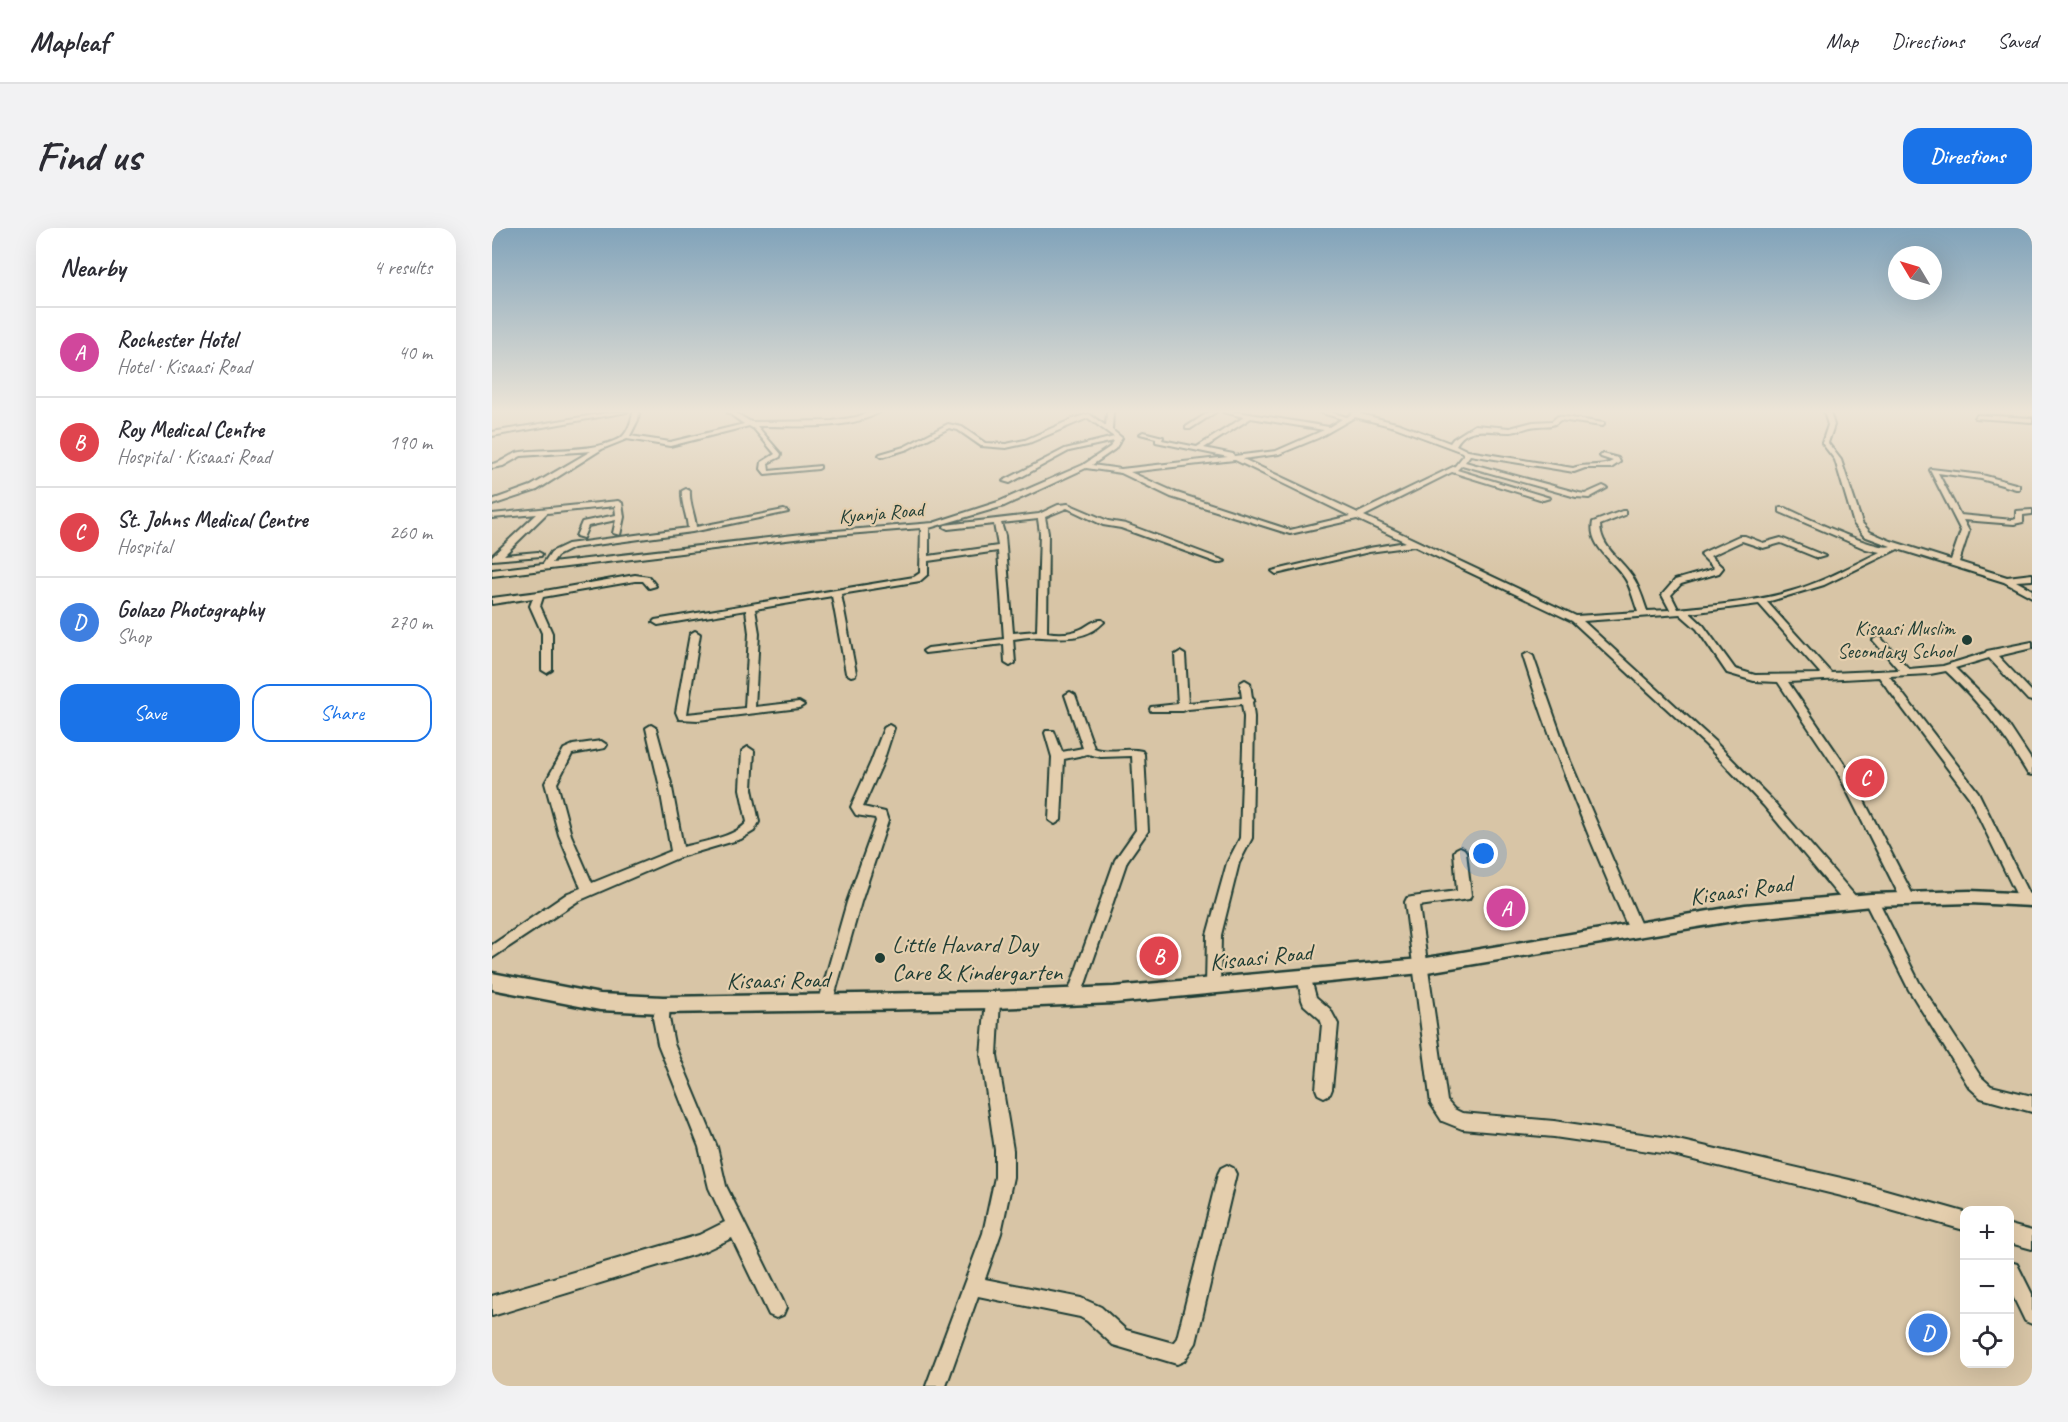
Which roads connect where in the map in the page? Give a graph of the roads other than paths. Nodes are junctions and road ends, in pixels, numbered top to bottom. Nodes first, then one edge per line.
1 (570, 466) edge
2 (764, 466) edge
3 (1036, 466) edge
4 (1085, 466) joint
5 (1166, 466) edge
6 (1256, 466) edge
7 (1457, 466) edge
8 (1472, 466) edge
9 (1549, 466) edge
10 (1582, 466) edge
11 (1840, 466) edge
12 (818, 467) dead end
13 (1451, 470) junction
14 (1120, 471) junction
15 (1007, 481) dead end
16 (1603, 488) dead end
17 (2016, 488) dead end
18 (686, 491) dead end
19 (1546, 498) dead end
20 (492, 503) edge
21 (1783, 510) dead end
22 (544, 511) junction
23 (783, 512) dead end
24 (2032, 512) edge
25 (1622, 513) dead end
26 (492, 516) edge
27 (1041, 516) junction
28 (1358, 516) junction
29 (1959, 517) junction
30 (620, 518) junction
31 (997, 522) junction
32 (925, 528) junction
33 (692, 530) junction
34 (617, 533) dead end
35 (580, 536) dead end
36 (1416, 543) junction
37 (1898, 546) junction
38 (1002, 548) junction
39 (1888, 551) junction
40 (538, 554) dead end
41 (1821, 556) dead end
42 (494, 558) edge
43 (924, 559) junction
44 (1221, 561) dead end
45 (1955, 562) junction
46 (546, 567) junction
47 (1276, 571) dead end
48 (492, 573) edge
49 (2032, 577) edge
50 (2007, 580) junction
51 (652, 586) dead end
52 (836, 593) junction
53 (2032, 594) edge
54 (539, 595) junction
55 (492, 602) edge
56 (1762, 602) junction
57 (750, 607) junction
58 (1679, 611) junction
59 (1643, 613) junction
60 (1575, 619) junction
61 (658, 622) dead end
62 (1099, 622) dead end
63 (695, 634) dead end
64 (1042, 634) junction
65 (1009, 638) junction
66 (1878, 640) dead end
67 (2030, 647) edge
68 (928, 651) dead end
69 (1990, 653) junction
70 (1180, 655) dead end
71 (1528, 656) dead end
72 (1010, 663) dead end
73 (1949, 668) junction
74 (547, 670) dead end
75 (1906, 672) junction
76 (851, 673) dead end
77 (1882, 674) junction
78 (1829, 677) junction
79 (1781, 679) junction
80 (1245, 683) dead end
81 (1070, 694) dead end
82 (2032, 698) edge
83 (1249, 700) junction
84 (799, 705) dead end
85 (1155, 708) dead end
86 (1183, 708) junction
87 (750, 710) junction
88 (651, 728) dead end
89 (889, 728) dead end
90 (1050, 733) dead end
91 (601, 745) dead end
92 (1089, 750) junction
93 (748, 751) dead end
94 (1058, 758) junction
95 (2032, 771) edge
96 (1055, 820) dead end
97 (1460, 852) dead end
98 (676, 854) junction
99 (589, 891) junction
100 (1908, 899) junction
101 (1871, 900) junction
102 (2029, 900) edge
103 (1851, 901) junction
104 (1636, 930) junction
105 (492, 952) edge
106 (1421, 966) junction
107 (1304, 976) junction
108 (492, 981) edge
109 (1213, 987) junction
110 (1074, 996) junction
111 (993, 1000) junction
112 (825, 1004) junction
113 (663, 1005) junction
114 (1324, 1089) dead end
115 (2032, 1104) edge
116 (1227, 1174) dead end
117 (1960, 1220) edge
118 (736, 1226) junction
119 (2014, 1235) edge
120 (2032, 1240) edge
121 (2014, 1279) edge
122 (974, 1286) junction
123 (492, 1306) edge
124 (776, 1308) dead end
125 (2032, 1314) edge
126 (936, 1386) edge

1 - 20 street
2 - 12 street
3 - 15 street
4 - 14 street
4 - 32 street, Kyanja Road
5 - 14 street
6 - 28 street
7 - 13 street
8 - 16 street
9 - 10 street
11 - 37 street
13 - 19 street
13 - 28 street
14 - 28 street
17 - 29 street
18 - 33 street
21 - 39 street
22 - 26 street
22 - 30 street
22 - 42 street
23 - 33 street
24 - 29 street
25 - 59 street
27 - 31 street
27 - 44 street
27 - 64 street
28 - 36 street
29 - 45 street
30 - 34 street
30 - 35 street
31 - 32 street
31 - 38 street
32 - 43 street
32 - 46 street, Kyanja Road
33 - 46 street
36 - 47 street
36 - 60 street
37 - 39 street
37 - 45 street
38 - 43 street
38 - 65 street
39 - 56 street
40 - 42 street
41 - 58 street
43 - 52 street
45 - 50 street
46 - 48 street, Kyanja Road
49 - 50 street
50 - 53 street
51 - 54 street
52 - 57 street
52 - 76 street
54 - 55 street
54 - 74 street
56 - 58 street
56 - 78 street
57 - 61 street
57 - 87 street
58 - 59 street
58 - 79 street
59 - 60 street
60 - 103 street
62 - 64 street
63 - 87 street
64 - 65 street
65 - 68 street
65 - 72 street
66 - 75 street
67 - 69 street
69 - 73 street
69 - 82 street
70 - 86 street
71 - 104 street
73 - 75 street
73 - 95 street
75 - 77 street
77 - 78 street
77 - 102 street
78 - 79 street
79 - 100 street
80 - 83 street
81 - 92 street
83 - 86 street
83 - 109 street
84 - 87 street
85 - 86 street
88 - 98 street
89 - 112 street
90 - 94 street
91 - 99 street
92 - 94 street
92 - 110 street
93 - 98 street
94 - 96 street
97 - 106 street
98 - 99 street
99 - 105 street
100 - 101 main road, Kisaasi Road
100 - 102 main road, Kisaasi Road
101 - 103 main road, Kisaasi Road
101 - 115 street
103 - 104 main road, Kisaasi Road
104 - 106 main road, Kisaasi Road
106 - 107 main road, Kisaasi Road
106 - 117 street
107 - 109 main road, Kisaasi Road
107 - 114 street
108 - 113 main road, Kisaasi Road
109 - 110 main road, Kisaasi Road
110 - 111 main road, Kisaasi Road
111 - 112 main road, Kisaasi Road
111 - 122 street
112 - 113 main road, Kisaasi Road
113 - 118 street
116 - 122 street
118 - 123 street
118 - 124 street
119 - 120 street
121 - 125 street
122 - 126 street

